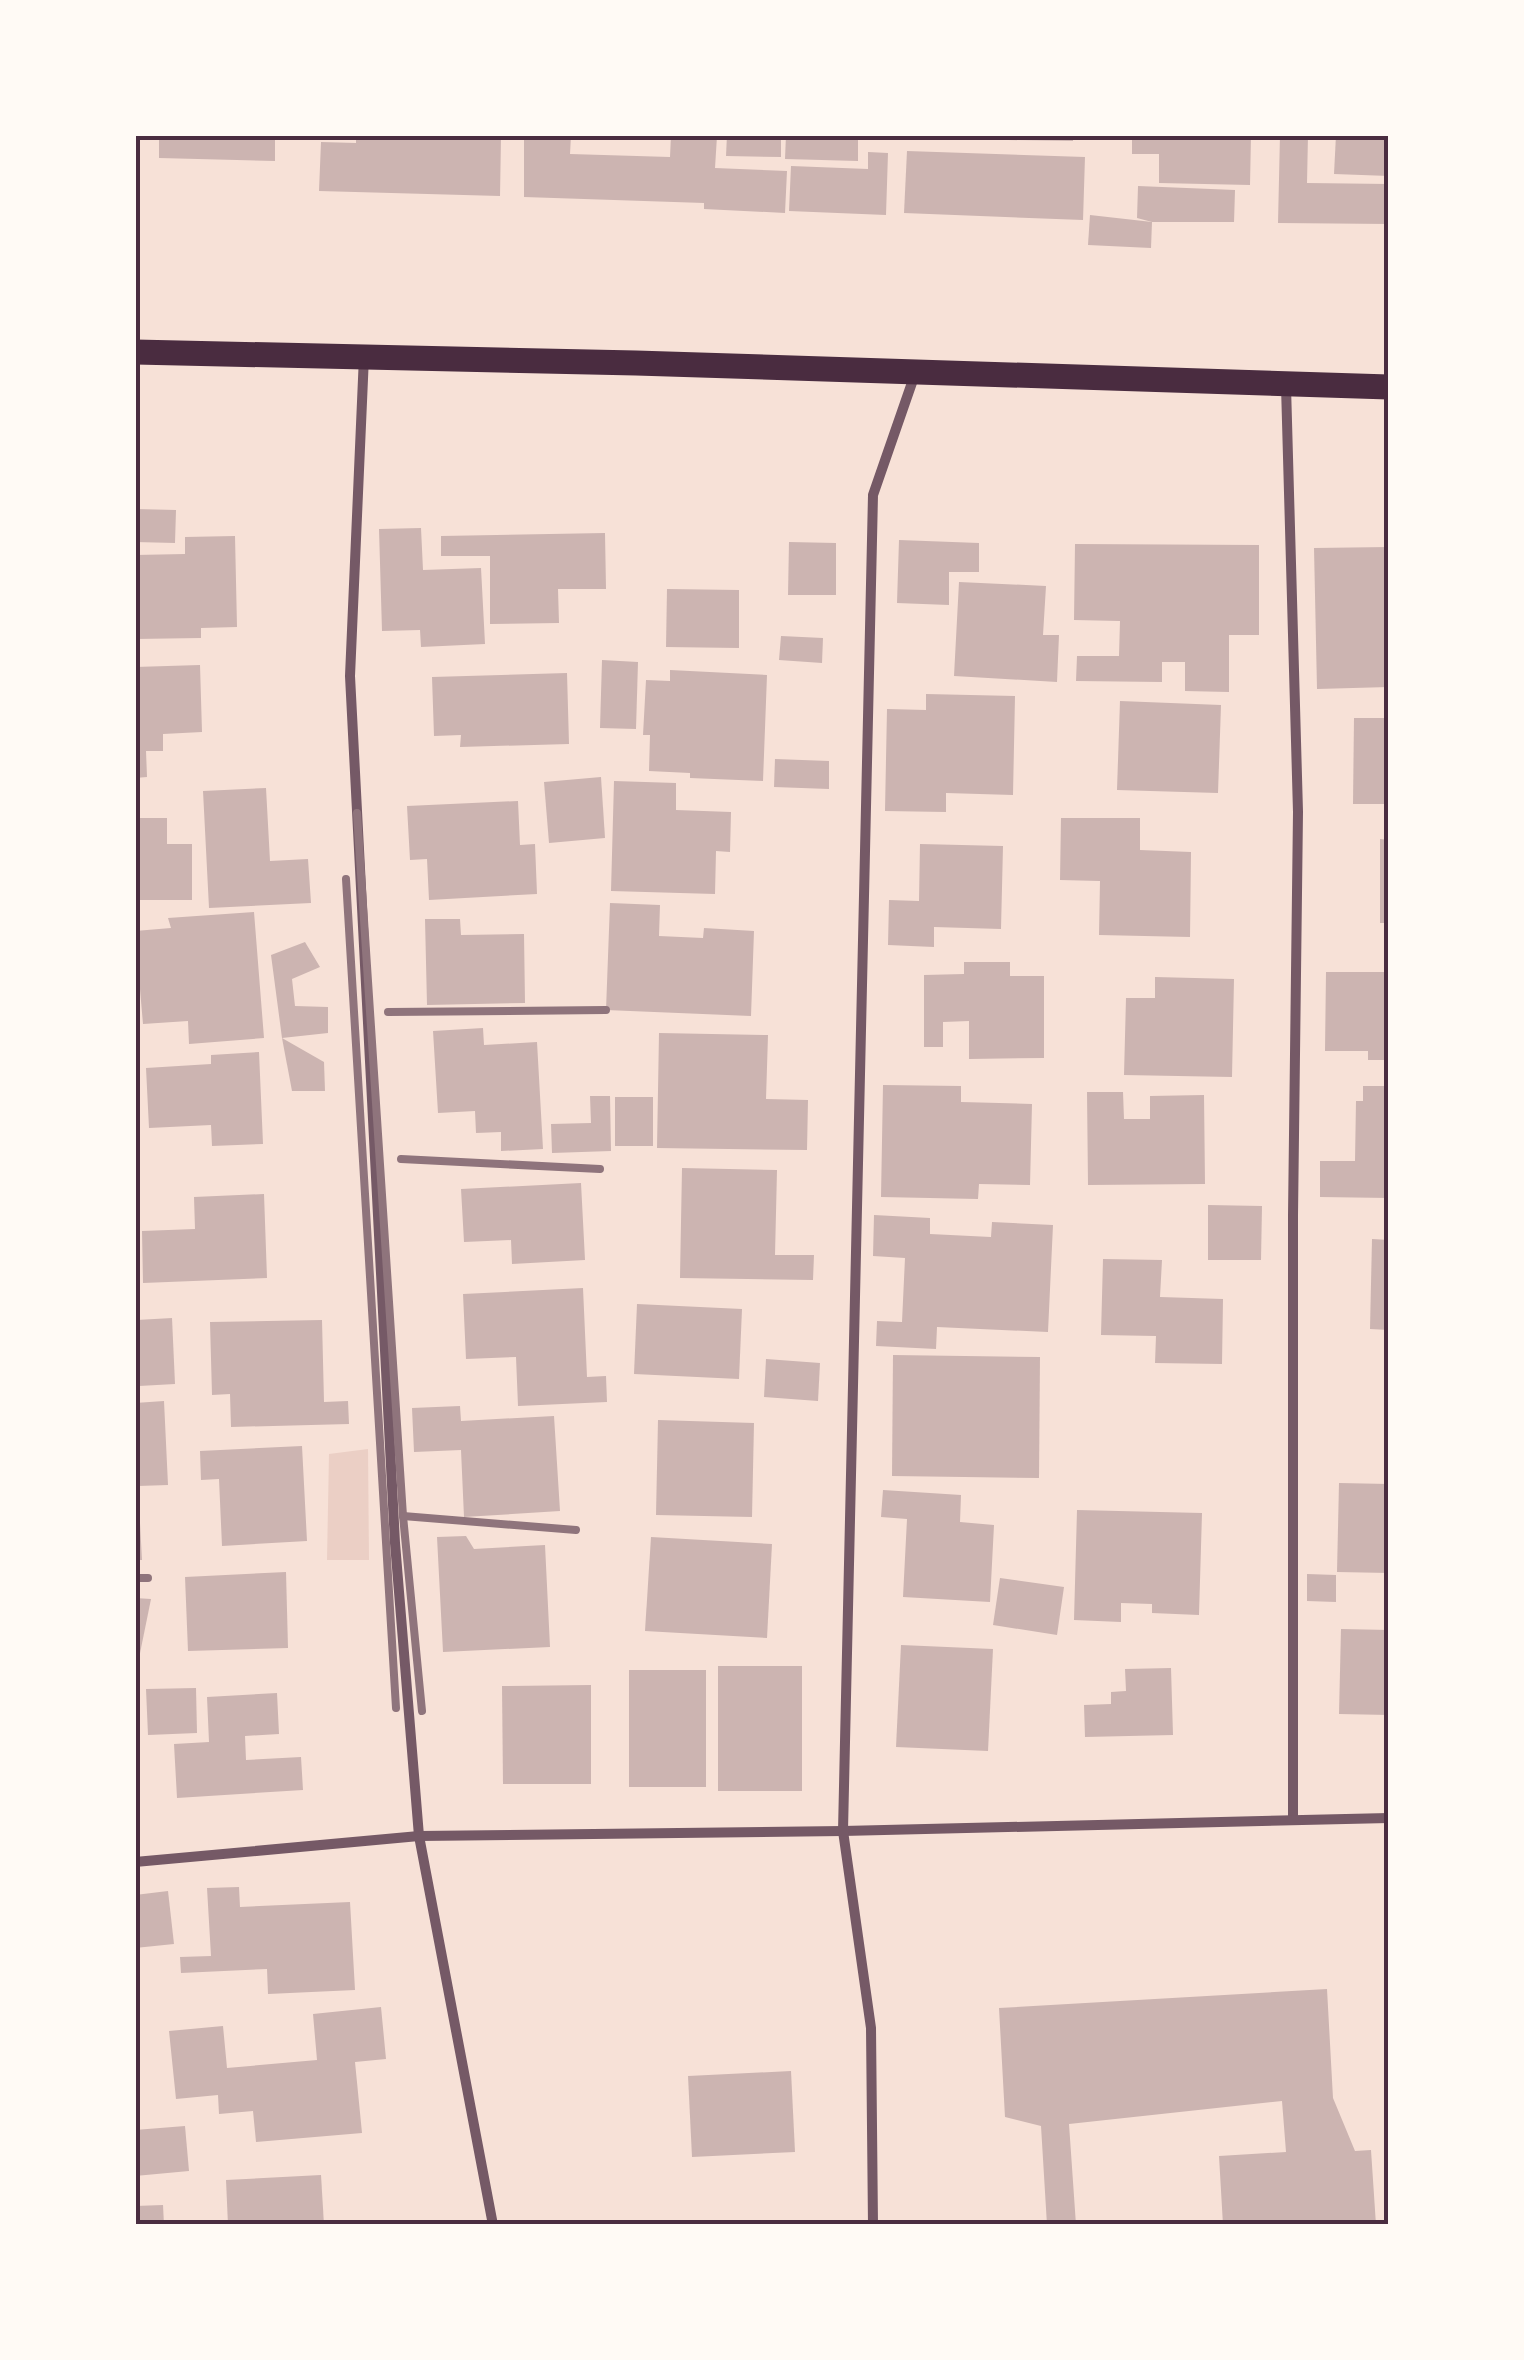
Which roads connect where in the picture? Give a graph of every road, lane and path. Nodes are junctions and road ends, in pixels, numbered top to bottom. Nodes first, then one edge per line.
1 (135, 352) edge
2 (364, 356) junction
3 (916, 373) junction
4 (1286, 385) junction
5 (1389, 388) edge
6 (1294, 1818) junction
7 (1389, 1818) edge
8 (843, 1831) junction
9 (418, 1836) junction
10 (135, 1862) edge
11 (493, 2225) edge
12 (873, 2225) edge

1 - 2 main road
2 - 3 main road
2 - 9 street
3 - 4 main road
3 - 8 street
4 - 5 main road
4 - 6 street
6 - 7 street
6 - 8 street
8 - 9 street
8 - 12 street
9 - 10 street
9 - 11 street

